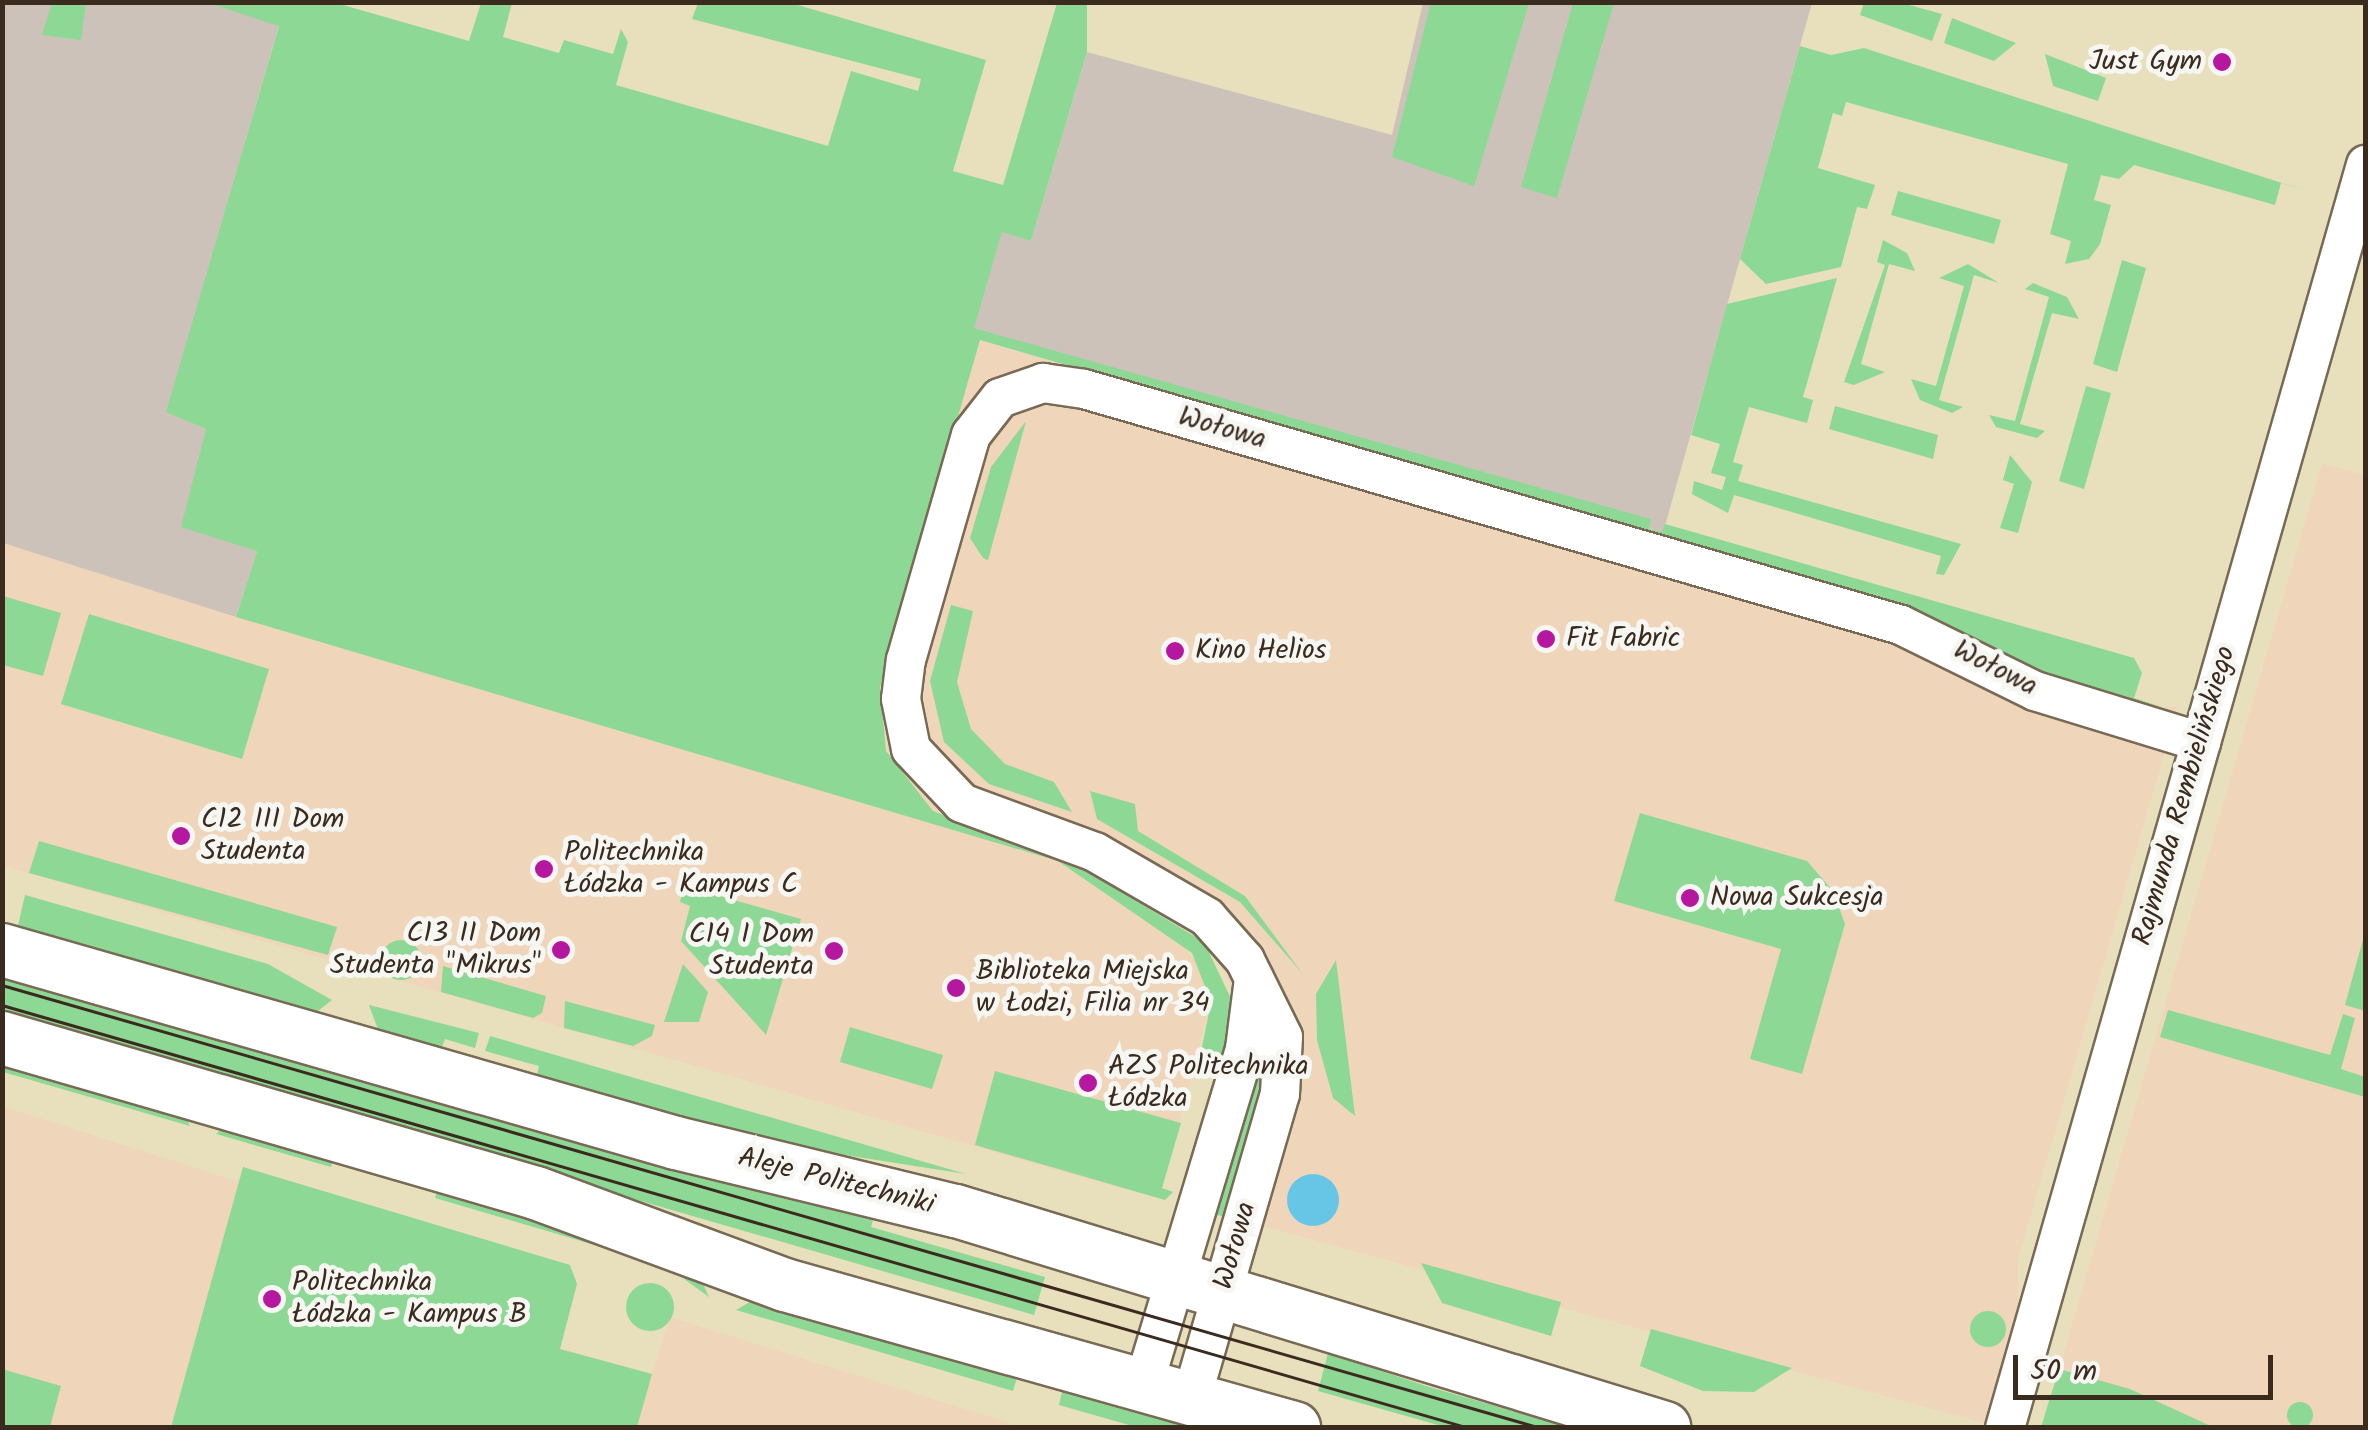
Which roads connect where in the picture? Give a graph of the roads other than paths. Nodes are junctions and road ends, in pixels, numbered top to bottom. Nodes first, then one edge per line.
1 (2366, 165) edge
2 (2201, 742) junction
3 (2, 950) edge
4 (1254, 979) junction
5 (2, 1038) edge
6 (1198, 1288) junction
7 (1167, 1393) junction
8 (1294, 1428) edge
9 (1665, 1428) edge
10 (2005, 1428) edge

1 - 2 street, Rajmunda Rembielińskiego
2 - 4 street, Wołowa
2 - 10 street, Rajmunda Rembielińskiego
3 - 6 main road, Aleje Politechniki
4 - 6 street, Wołowa
4 - 6 street, Wołowa
5 - 7 main road
6 - 7 street, Wołowa
6 - 7 street, Wołowa
6 - 9 main road, Aleje Politechniki
7 - 8 main road

